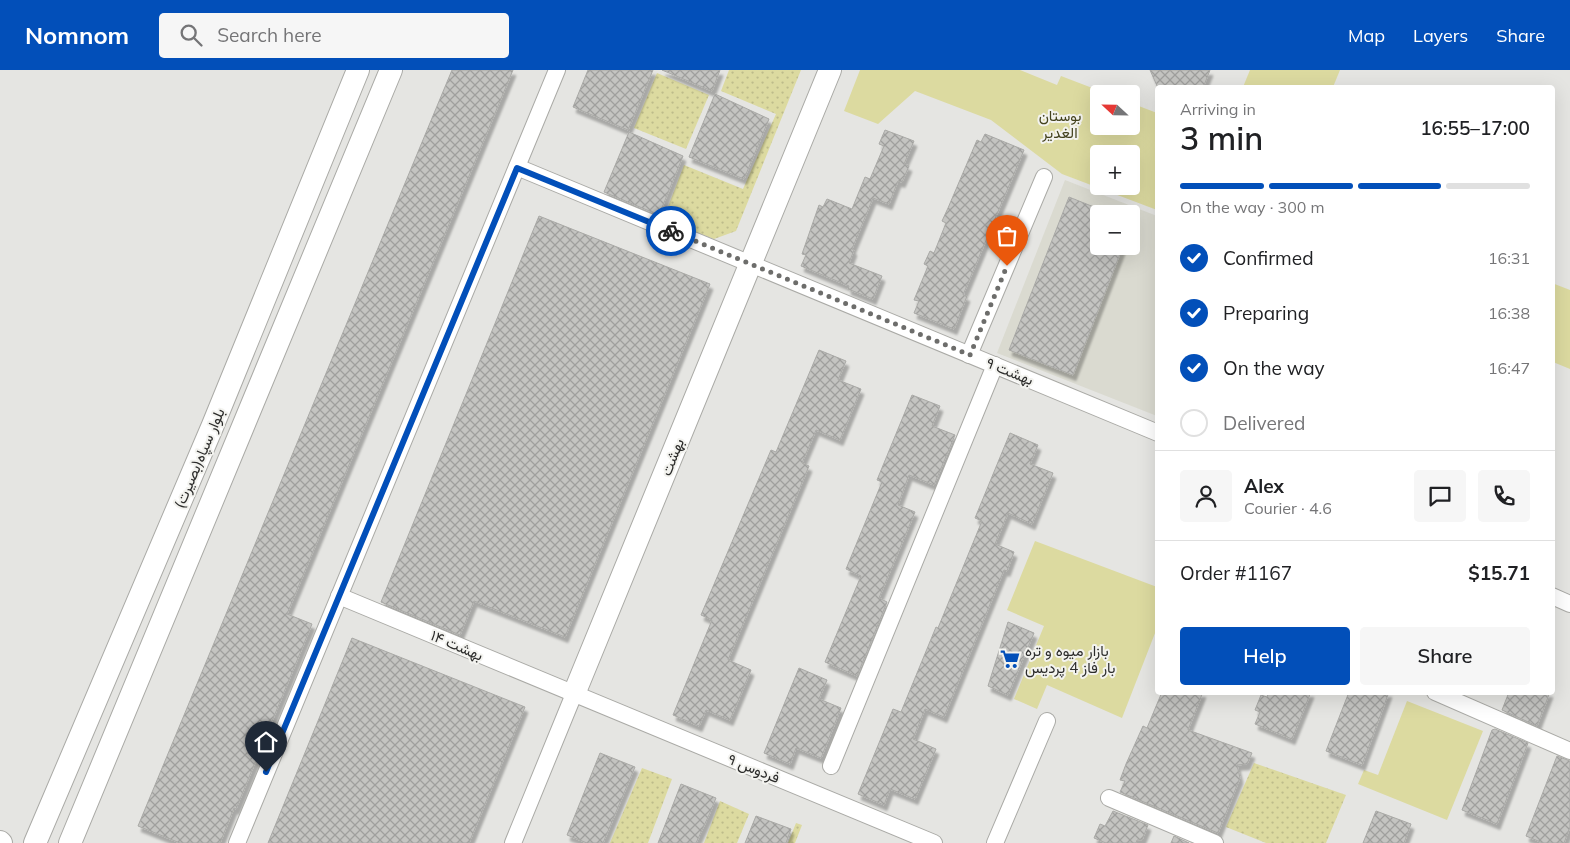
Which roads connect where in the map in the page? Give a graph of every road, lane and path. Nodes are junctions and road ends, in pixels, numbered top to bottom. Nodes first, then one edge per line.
1 (358, 70) edge
2 (391, 70) edge
3 (557, 70) edge
4 (830, 70) edge
5 (517, 168) junction
6 (1044, 177) dead end
7 (751, 264) junction
8 (970, 355) junction
9 (995, 365) junction
10 (213, 425) junction
11 (1155, 432) edge
12 (238, 435) junction
13 (339, 596) junction
14 (1555, 597) edge
15 (1570, 604) edge
16 (574, 694) junction
17 (1442, 695) edge
18 (1047, 721) dead end
19 (1570, 751) edge
20 (831, 766) dead end
21 (1110, 798) dead end
22 (35, 843) edge
23 (70, 843) edge
24 (237, 843) edge
25 (513, 843) edge
26 (934, 843) edge
27 (995, 843) edge
28 (1215, 843) edge

1 - 10 main road, بلوار سپاه(بصیرت)
2 - 12 main road, بلوار سپاه(بصیرت)
3 - 5 street
4 - 7 main road, بهشت
5 - 7 street, بهشت ۹
5 - 13 street
6 - 8 street
7 - 8 street, بهشت ۹
7 - 16 main road, بهشت
8 - 9 street, بهشت ۹
9 - 11 street, بهشت ۹
9 - 20 street
10 - 12 main road
10 - 22 main road, بلوار سپاه(بصیرت)
12 - 23 main road, بلوار سپاه(بصیرت)
13 - 16 street, بهشت ۱۴
13 - 24 street
14 - 15 street
16 - 25 street, بهشت
16 - 26 street, فردوس ۹
17 - 19 street
18 - 27 street
21 - 28 street

